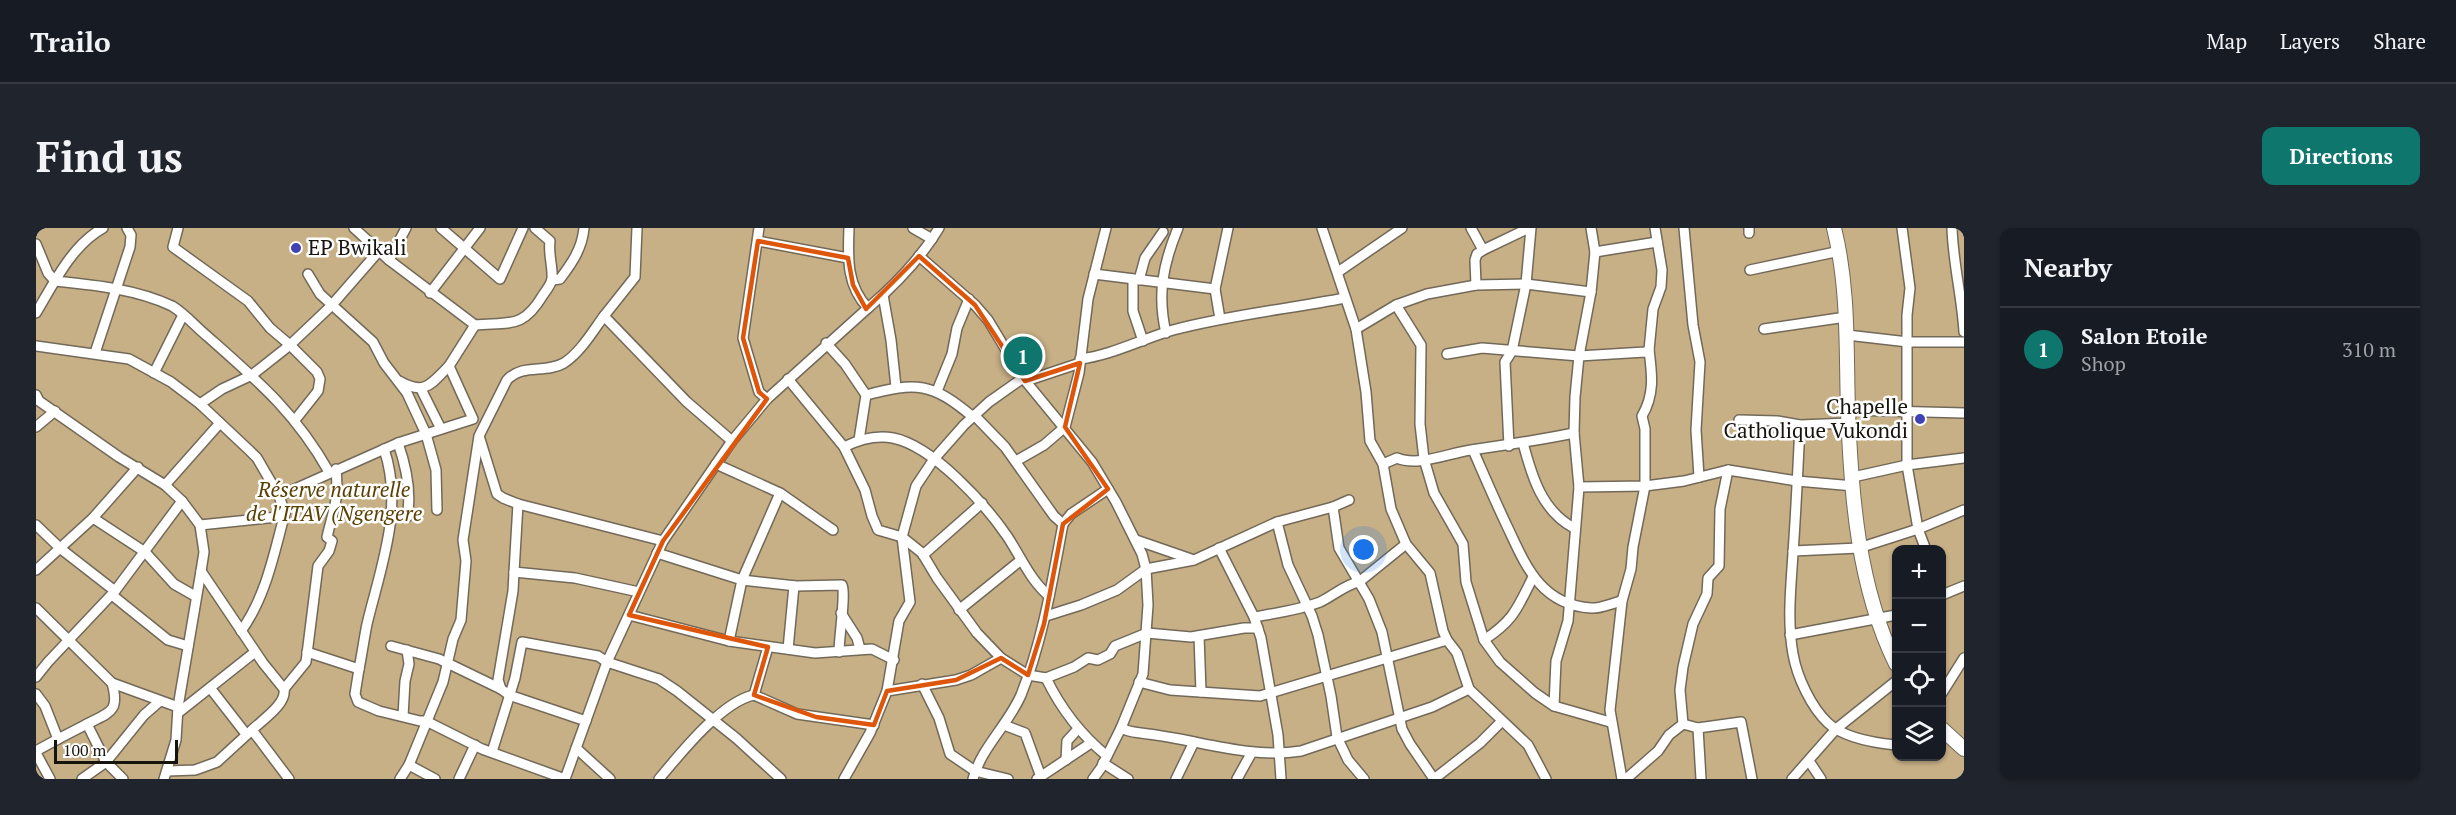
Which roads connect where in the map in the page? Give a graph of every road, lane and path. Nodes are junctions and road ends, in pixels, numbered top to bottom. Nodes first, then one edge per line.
1 (103, 228) edge
2 (127, 228) edge
3 (178, 228) edge
4 (354, 228) edge
5 (406, 228) edge
6 (441, 228) edge
7 (480, 228) edge
8 (523, 228) edge
9 (535, 228) edge
10 (584, 228) edge
11 (637, 228) edge
12 (759, 228) edge
13 (849, 228) edge
14 (913, 228) edge
15 (939, 228) edge
16 (1106, 228) edge
17 (1153, 228) edge
18 (1178, 228) edge
19 (1227, 228) edge
20 (1322, 228) edge
21 (1402, 228) edge
22 (1471, 228) edge
23 (1530, 228) edge
24 (1591, 228) edge
25 (1655, 228) edge
26 (1684, 228) edge
27 (1834, 228) edge
28 (1902, 228) edge
29 (1952, 228) edge
30 (1162, 232) junction
31 (1174, 238) junction
32 (1952, 238) junction
33 (932, 239) junction
34 (1964, 239) edge
35 (758, 241) junction
36 (1657, 242) junction
37 (36, 244) edge
38 (465, 248) junction
39 (1483, 250) junction
40 (379, 251) junction
41 (1840, 251) junction
42 (1595, 252) junction
43 (920, 256) junction
44 (848, 258) junction
45 (39, 260) edge
46 (388, 260) junction
47 (1750, 270) dead end
48 (1338, 272) junction
49 (1094, 273) junction
50 (308, 274) dead end
51 (552, 280) junction
52 (1136, 280) junction
53 (55, 281) junction
54 (1161, 283) junction
55 (1526, 284) junction
56 (1476, 285) junction
57 (1215, 289) junction
58 (117, 290) junction
59 (1591, 292) junction
60 (430, 293) junction
61 (882, 295) junction
62 (1345, 298) junction
63 (969, 299) junction
64 (333, 304) junction
65 (1396, 305) junction
66 (868, 308) junction
67 (36, 313) edge
68 (183, 315) junction
69 (604, 316) junction
70 (1846, 317) junction
71 (1220, 319) junction
72 (475, 325) junction
73 (1356, 329) junction
74 (1764, 329) dead end
75 (1166, 333) junction
76 (1964, 333) edge
77 (1847, 335) junction
78 (1143, 341) junction
79 (1908, 342) junction
80 (1964, 342) edge
81 (826, 343) junction
82 (290, 345) junction
83 (36, 346) edge
84 (1649, 350) junction
85 (1512, 351) junction
86 (95, 353) junction
87 (1447, 354) dead end
88 (1579, 356) junction
89 (1080, 361) junction
90 (449, 366) junction
91 (154, 373) junction
92 (252, 375) junction
93 (396, 379) junction
94 (788, 379) junction
95 (1025, 380) junction
96 (896, 387) junction
97 (421, 389) junction
98 (937, 391) junction
99 (866, 395) junction
100 (37, 399) edge
101 (767, 399) junction
102 (200, 404) junction
103 (55, 411) junction
104 (1906, 412) junction
105 (1964, 413) edge
106 (974, 416) junction
107 (1849, 416) junction
108 (473, 419) junction
109 (295, 420) junction
110 (1739, 420) dead end
111 (220, 423) junction
112 (1800, 425) junction
113 (36, 427) edge
114 (1065, 427) junction
115 (441, 429) junction
116 (1574, 433) junction
117 (426, 434) junction
118 (479, 436) junction
119 (859, 440) junction
120 (732, 441) junction
121 (398, 443) junction
122 (1523, 443) junction
123 (1509, 446) junction
124 (844, 447) junction
125 (384, 448) junction
126 (1473, 450) junction
127 (1964, 458) edge
128 (934, 459) junction
129 (1424, 459) junction
130 (1016, 461) junction
131 (716, 464) junction
132 (1383, 464) junction
133 (1906, 465) junction
134 (138, 466) junction
135 (1728, 470) junction
136 (332, 471) junction
137 (1699, 477) junction
138 (1797, 481) junction
139 (1853, 482) junction
140 (165, 485) junction
141 (1645, 486) junction
142 (1579, 487) junction
143 (1108, 489) junction
144 (780, 493) junction
145 (279, 496) junction
146 (1349, 500) dead end
147 (182, 501) junction
148 (982, 503) junction
149 (518, 504) junction
150 (1333, 507) junction
151 (437, 510) dead end
152 (1964, 510) edge
153 (285, 513) junction
154 (407, 517) dead end
155 (93, 518) junction
156 (1277, 522) junction
157 (1063, 524) junction
158 (36, 525) edge
159 (200, 525) junction
160 (1574, 528) junction
161 (1918, 529) junction
162 (833, 530) dead end
163 (902, 537) junction
164 (1136, 540) junction
165 (663, 541) junction
166 (1406, 544) junction
167 (1924, 545) edge
168 (1219, 548) junction
169 (1859, 548) junction
170 (61, 549) junction
171 (1793, 551) junction
172 (144, 552) junction
173 (657, 553) junction
174 (923, 555) junction
175 (1021, 560) junction
176 (1194, 560) junction
177 (1146, 569) junction
178 (36, 570) edge
179 (201, 571) junction
180 (514, 572) junction
181 (1533, 577) junction
182 (742, 580) junction
183 (1359, 582) junction
184 (794, 586) junction
185 (1964, 586) edge
186 (1946, 590) edge
187 (639, 592) junction
188 (114, 593) junction
189 (195, 596) junction
190 (1049, 596) junction
191 (1622, 601) junction
192 (1569, 604) junction
193 (1308, 606) junction
194 (36, 608) edge
195 (959, 610) junction
196 (841, 613) junction
197 (629, 615) junction
198 (1046, 616) junction
199 (1892, 616) edge
200 (1254, 617) junction
201 (1879, 618) junction
202 (1258, 628) junction
203 (241, 631) junction
204 (1147, 633) junction
205 (1790, 635) junction
206 (1199, 636) junction
207 (70, 640) junction
208 (729, 640) junction
209 (1447, 640) junction
210 (1484, 640) junction
211 (188, 646) junction
212 (391, 646) dead end
213 (768, 647) junction
214 (788, 649) junction
215 (860, 649) junction
216 (407, 650) junction
217 (255, 652) junction
218 (307, 652) junction
219 (839, 652) junction
220 (1892, 653) edge
221 (1001, 658) junction
222 (1386, 658) junction
223 (1964, 658) edge
224 (894, 660) junction
225 (607, 662) junction
226 (448, 664) junction
227 (359, 669) junction
228 (1028, 675) junction
229 (1327, 676) junction
230 (36, 677) edge
231 (1046, 678) junction
232 (1140, 682) junction
233 (112, 683) junction
234 (922, 684) junction
235 (1892, 684) edge
236 (1946, 685) edge
237 (211, 689) junction
238 (284, 689) junction
239 (1469, 689) junction
240 (505, 692) junction
241 (887, 692) junction
242 (1201, 692) junction
243 (36, 694) edge
244 (1269, 694) junction
245 (754, 695) junction
246 (160, 701) junction
247 (1554, 706) junction
248 (178, 710) junction
249 (403, 716) junction
250 (1399, 717) junction
251 (426, 721) junction
252 (586, 721) junction
253 (713, 721) junction
254 (1502, 721) junction
255 (1610, 722) junction
256 (87, 724) junction
257 (873, 724) junction
258 (1683, 724) junction
259 (1004, 725) junction
260 (1120, 728) junction
261 (1698, 728) junction
262 (1078, 729) junction
263 (1836, 729) junction
264 (249, 732) junction
265 (1946, 736) edge
266 (1337, 738) junction
267 (58, 739) junction
268 (1194, 742) junction
269 (1091, 743) junction
270 (1892, 744) edge
271 (475, 745) junction
272 (576, 747) junction
273 (1964, 749) edge
274 (36, 752) edge
275 (492, 752) junction
276 (1252, 752) junction
277 (1279, 753) junction
278 (1066, 760) junction
279 (1105, 760) junction
280 (1809, 761) junction
281 (106, 762) junction
282 (409, 765) junction
283 (165, 775) edge
284 (974, 775) edge
285 (661, 778) edge
286 (1039, 778) edge
287 (50, 779) edge
288 (82, 779) edge
289 (123, 779) edge
290 (289, 779) edge
291 (400, 779) edge
292 (435, 779) edge
293 (459, 779) edge
294 (610, 779) edge
295 (781, 779) edge
296 (844, 779) edge
297 (1008, 779) edge
298 (1093, 779) edge
299 (1128, 779) edge
300 (1176, 779) edge
301 (1237, 779) edge
302 (1281, 779) edge
303 (1364, 779) edge
304 (1434, 779) edge
305 (1546, 779) edge
306 (1624, 779) edge
307 (1701, 779) edge
308 (1752, 779) edge
309 (1792, 779) edge
310 (1821, 779) edge

1 - 53 street
2 - 58 street
3 - 82 street
4 - 40 street
5 - 46 street
6 - 38 street
7 - 38 street
8 - 38 street
9 - 51 street
10 - 51 street
11 - 69 street
12 - 35 street
13 - 44 street
14 - 33 street
15 - 33 street
16 - 49 street
17 - 30 street
18 - 31 street
19 - 57 street
20 - 48 street
21 - 48 street
22 - 39 street
23 - 39 street
23 - 55 street
24 - 42 street
25 - 36 street
26 - 137 street
27 - 41 street
28 - 79 street
29 - 32 street
30 - 31 street
30 - 52 street
31 - 54 street
32 - 34 street
32 - 76 street
33 - 43 street
35 - 44 street
35 - 101 street
36 - 42 street
36 - 84 street
37 - 45 street
38 - 60 street
39 - 56 street
40 - 46 street
40 - 64 street
41 - 47 street
41 - 70 street
42 - 59 street
43 - 61 street
43 - 63 street
44 - 66 street
45 - 53 street
46 - 60 street
48 - 62 street
49 - 52 street
49 - 89 street
50 - 64 street
51 - 72 street
52 - 54 street
52 - 78 street
53 - 58 street
53 - 67 street
54 - 57 street
54 - 75 street
55 - 56 street
55 - 59 street
55 - 85 street
56 - 65 street
57 - 71 street
58 - 68 street
58 - 86 street
59 - 88 street
60 - 72 street
61 - 66 street
61 - 96 street
62 - 71 street
62 - 73 street
63 - 95 street
63 - 98 street
64 - 82 street
64 - 93 street
65 - 73 street
65 - 129 street
66 - 81 street
68 - 91 street
68 - 92 street
69 - 118 street
69 - 120 street
70 - 74 street
70 - 77 street
71 - 75 street
72 - 90 street
73 - 132 street
75 - 78 street
77 - 79 street
77 - 107 street
78 - 89 street
79 - 80 street
79 - 104 street
81 - 94 street
81 - 99 street
82 - 92 street
82 - 109 street
83 - 86 street
84 - 88 street
84 - 141 street
85 - 87 street
85 - 88 street
85 - 123 street
86 - 91 street
88 - 116 street
89 - 95 street
89 - 114 street
90 - 97 street
90 - 108 street
91 - 102 street
92 - 102 street
92 - 109 street
93 - 97 street
93 - 117 street
94 - 101 street
94 - 124 street
95 - 106 street
95 - 114 street
96 - 98 street
96 - 99 street
97 - 115 street
98 - 106 street
99 - 119 street
100 - 103 street
101 - 120 street
102 - 111 street
103 - 113 street
103 - 134 street
104 - 105 street
104 - 107 street
104 - 133 street
106 - 128 street
106 - 130 street
107 - 112 street
107 - 139 street
108 - 115 street
108 - 118 street
109 - 136 street
110 - 112 street
111 - 140 street
111 - 145 street
112 - 138 street
114 - 130 street
114 - 143 street
115 - 117 street
116 - 122 street
116 - 142 street
117 - 121 street
117 - 151 street
118 - 149 street
118 - 226 street
119 - 124 street
119 - 128 street
120 - 131 street
121 - 125 street
121 - 154 street
122 - 123 street
122 - 160 street
123 - 126 street
124 - 163 street
125 - 136 street
125 - 227 street
126 - 129 street
126 - 181 street
127 - 133 street
128 - 148 street
128 - 163 street
129 - 132 street
129 - 210 street
130 - 157 street
131 - 144 street
131 - 165 street
132 - 166 street
133 - 139 street
133 - 161 street
134 - 140 street
134 - 155 street
135 - 137 street
135 - 138 street
135 - 258 street
136 - 145 street
136 - 218 street
137 - 141 street
138 - 139 street
138 - 171 street
139 - 169 street
140 - 147 street
141 - 142 street
141 - 191 street
142 - 160 street
143 - 157 street
143 - 164 street
144 - 162 street
144 - 182 street
145 - 153 street
146 - 150 street
147 - 159 street
147 - 172 street
148 - 174 street
148 - 175 street
149 - 165 street
149 - 180 street
150 - 156 street
150 - 183 street
152 - 161 street
153 - 159 street
153 - 203 street
155 - 170 street
155 - 172 street
156 - 168 street
156 - 193 street
157 - 190 street
158 - 170 street
159 - 179 street
160 - 192 street
161 - 167 street
161 - 169 street
163 - 174 street
163 - 224 street
164 - 176 street
164 - 177 street
165 - 173 street
166 - 183 street
166 - 209 street
168 - 176 street
168 - 200 street
169 - 171 street
169 - 201 street
170 - 178 street
170 - 188 street
171 - 205 street
172 - 188 street
172 - 189 street
173 - 182 street
173 - 187 street
174 - 195 street
175 - 190 street
175 - 195 street
176 - 177 street
177 - 198 street
177 - 204 street
179 - 189 street
179 - 203 street
180 - 187 street
180 - 240 street
181 - 192 street
181 - 210 street
182 - 184 street
182 - 208 street
183 - 193 street
183 - 222 street
184 - 196 street
184 - 214 street
185 - 186 street
187 - 197 street
188 - 207 street
188 - 211 street
189 - 211 street
190 - 198 street
191 - 192 street
191 - 255 street
192 - 247 street
193 - 200 street
193 - 229 street
194 - 207 street
195 - 221 street
196 - 215 street
196 - 219 street
197 - 208 street
197 - 225 street
198 - 228 street
199 - 201 street
200 - 202 street
201 - 205 street
201 - 220 street
202 - 206 street
202 - 244 street
203 - 217 street
204 - 206 street
204 - 231 street
204 - 232 street
205 - 263 street
206 - 242 street
207 - 230 street
207 - 233 street
208 - 213 street
209 - 222 street
209 - 239 street
210 - 247 street
211 - 248 street
212 - 216 street
213 - 214 street
213 - 245 street
214 - 219 street
215 - 219 street
215 - 224 street
216 - 226 street
216 - 249 street
217 - 237 street
217 - 238 street
218 - 227 street
218 - 238 street
221 - 228 street
221 - 234 street
222 - 229 street
222 - 250 street
223 - 236 street
224 - 241 street
225 - 240 street
225 - 252 street
225 - 253 street
226 - 240 street
226 - 251 street
227 - 249 street
228 - 231 street
228 - 259 street
229 - 244 street
229 - 266 street
231 - 262 street
232 - 242 street
232 - 260 street
233 - 246 street
233 - 256 street
234 - 241 street
234 - 284 street
235 - 263 street
237 - 248 street
237 - 264 street
238 - 264 street
239 - 250 street
239 - 254 street
240 - 252 street
240 - 275 street
241 - 257 street
242 - 244 street
243 - 267 street
244 - 277 street
245 - 253 street
245 - 257 street
246 - 248 street
246 - 281 street
247 - 255 street
248 - 283 street
249 - 251 street
250 - 266 street
250 - 304 street
251 - 271 street
251 - 282 street
252 - 272 street
253 - 285 street
253 - 295 street
254 - 304 street
254 - 305 street
255 - 306 street
256 - 267 street
256 - 281 street
257 - 296 street
258 - 261 street
258 - 306 street
259 - 284 street
259 - 286 street
260 - 268 street
260 - 279 street
261 - 307 street
261 - 308 street
262 - 269 street
262 - 278 street
263 - 270 street
263 - 280 street
264 - 283 street
264 - 290 street
265 - 273 street
266 - 277 street
266 - 303 street
267 - 274 street
268 - 276 street
268 - 300 street
269 - 278 street
269 - 279 street
271 - 275 street
271 - 293 street
272 - 275 street
272 - 294 street
274 - 287 street
276 - 277 street
276 - 301 street
277 - 302 street
278 - 286 street
279 - 298 street
279 - 299 street
280 - 309 street
280 - 310 street
281 - 288 street
281 - 289 street
282 - 291 street
282 - 292 street
284 - 297 street

